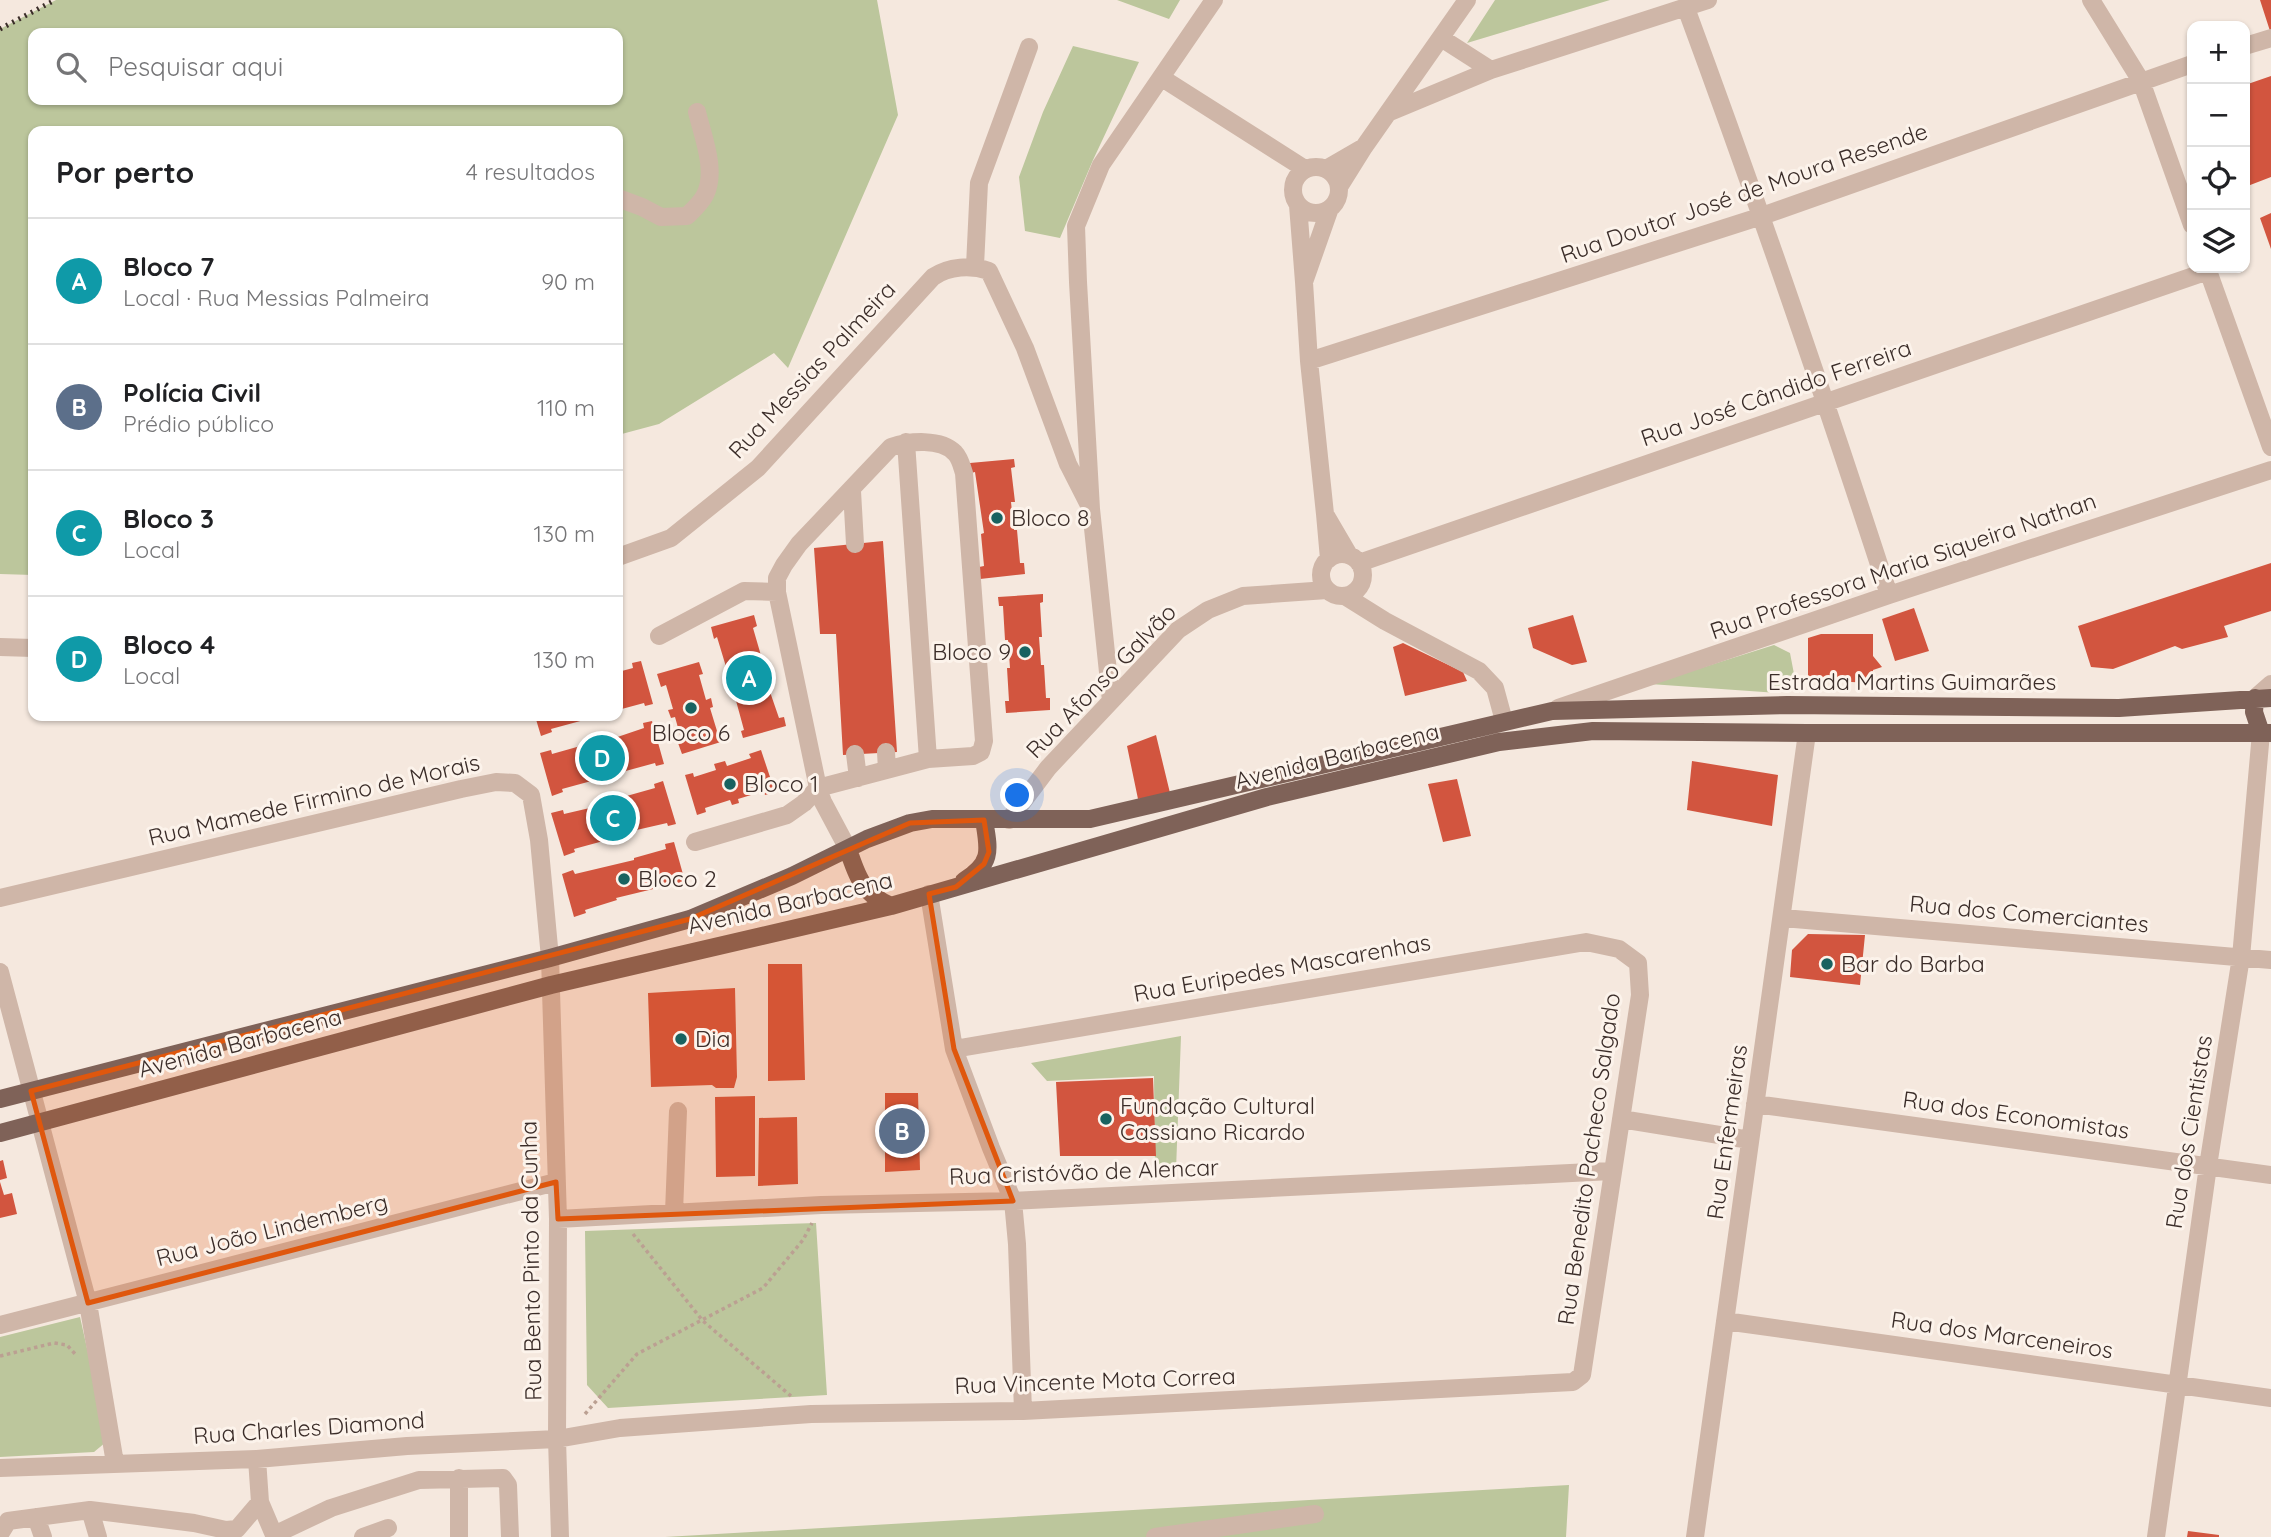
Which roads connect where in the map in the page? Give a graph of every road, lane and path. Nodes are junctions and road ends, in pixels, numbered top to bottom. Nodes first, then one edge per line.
1 (1214, 0) edge
2 (1467, 0) edge
3 (1708, 0) edge
4 (2091, 0) edge
5 (1686, 8) junction
6 (1441, 38) junction
7 (2271, 38) edge
8 (2250, 44) edge
9 (1029, 47) dead end
10 (2187, 66) edge
11 (1491, 69) junction
12 (1162, 78) junction
13 (2141, 81) junction
14 (697, 112) dead end
15 (1390, 112) junction
16 (1364, 147) junction
17 (1305, 169) junction
18 (1326, 169) junction
19 (1339, 187) junction
20 (623, 200) edge
21 (1298, 205) junction
22 (1330, 208) junction
23 (2187, 211) edge
24 (1762, 216) junction
25 (975, 266) junction
26 (2196, 273) edge
27 (2209, 273) edge
28 (1304, 282) junction
29 (1309, 360) junction
30 (1826, 401) junction
31 (906, 442) junction
32 (2271, 447) edge
33 (2271, 470) edge
34 (852, 491) junction
35 (1091, 509) junction
36 (1325, 514) junction
37 (855, 544) dead end
38 (623, 555) edge
39 (1329, 559) junction
40 (1354, 559) junction
41 (1327, 590) junction
42 (777, 592) junction
43 (1889, 595) junction
44 (1345, 596) junction
45 (659, 636) dead end
46 (0, 647) edge
47 (28, 648) edge
48 (2271, 684) edge
49 (2263, 698) edge
50 (1111, 701) junction
51 (1552, 711) junction
52 (1504, 721) junction
53 (1807, 733) junction
54 (2266, 733) edge
55 (855, 754) dead end
56 (928, 760) junction
57 (858, 778) junction
58 (818, 788) junction
59 (984, 820) junction
60 (1009, 820) junction
61 (695, 842) dead end
62 (848, 849) junction
63 (989, 852) junction
64 (956, 887) junction
65 (929, 894) junction
66 (0, 898) edge
67 (891, 906) junction
68 (1783, 918) junction
69 (1619, 949) joint
70 (2241, 957) junction
71 (550, 958) junction
72 (2271, 960) edge
73 (0, 972) edge
74 (551, 985) junction
75 (954, 1049) junction
76 (32, 1091) junction
77 (0, 1099) edge
78 (1755, 1104) junction
79 (678, 1111) dead end
80 (1621, 1119) junction
81 (40, 1123) junction
82 (0, 1133) edge
83 (1750, 1140) junction
84 (2207, 1166) junction
85 (1611, 1171) junction
86 (2271, 1175) edge
87 (556, 1182) junction
88 (1013, 1200) junction
89 (821, 1205) junction
90 (674, 1212) junction
91 (618, 1215) junction
92 (558, 1219) junction
93 (88, 1303) junction
94 (703, 1321) junction
95 (1726, 1321) junction
96 (0, 1325) edge
97 (0, 1356) edge
98 (79, 1366) dead end
99 (1573, 1382) joint
100 (2176, 1384) junction
101 (2271, 1398) edge
102 (1023, 1411) junction
103 (811, 1414) junction
104 (620, 1428) joint
105 (557, 1439) junction
106 (257, 1459) junction
107 (115, 1463) junction
108 (0, 1468) edge
109 (459, 1478) junction
110 (260, 1502) junction
111 (89, 1510) junction
112 (1315, 1514) dead end
113 (36, 1517) junction
114 (388, 1528) dead end
115 (0, 1534) edge
116 (274, 1536) edge
117 (43, 1537) edge
118 (98, 1537) edge
119 (363, 1537) edge
120 (459, 1537) edge
121 (510, 1537) edge
122 (560, 1537) edge
123 (1155, 1537) edge
124 (1695, 1537) edge
125 (2157, 1537) edge

1 - 12 street
2 - 6 street
3 - 5 street
4 - 13 street
5 - 11 street
5 - 24 street
6 - 11 street
6 - 15 street
7 - 8 street
9 - 25 street
10 - 13 street, Rua Doutor José de Moura Resende
11 - 15 street
12 - 17 street
12 - 35 street
13 - 23 street
13 - 24 street, Rua Doutor José de Moura Resende
14 - 20 street
15 - 16 street
16 - 18 street
16 - 19 street
17 - 18 street
17 - 21 street
18 - 19 street
19 - 22 street
21 - 22 street
21 - 28 street
22 - 28 street
24 - 29 street, Rua Doutor José de Moura Resende
24 - 30 street
25 - 35 street
25 - 38 street, Rua Messias Palmeira
26 - 30 street, Rua José Cândido Ferreira
27 - 32 street
28 - 29 street
29 - 36 street
30 - 40 street, Rua José Cândido Ferreira
30 - 43 street
31 - 34 street
31 - 56 street
31 - 56 street
33 - 43 street, Rua Professora Maria Siqueira Nathan
34 - 37 street
34 - 42 street
35 - 50 street
36 - 39 street
36 - 40 street
39 - 40 street
39 - 41 street
40 - 44 street
41 - 44 street
41 - 50 street, Rua Afonso Galvão
42 - 45 street
42 - 58 street
43 - 51 street, Rua Professora Maria Siqueira Nathan
44 - 52 street
46 - 47 street
48 - 49 street
49 - 51 main road, Estrada Martins Guimarães
49 - 54 main road
50 - 60 street, Rua Afonso Galvão
51 - 52 main road, Avenida Barbacena
52 - 60 main road, Avenida Barbacena
53 - 54 main road
53 - 64 main road, Avenida Barbacena
53 - 68 street, Rua Enfermeiras
54 - 70 street, Rua dos Cientistas
55 - 57 street
56 - 57 street
57 - 58 street
58 - 61 street
58 - 62 street
59 - 60 main road, Avenida Barbacena
59 - 62 main road, Avenida Barbacena
59 - 63 main road
60 - 63 main road
62 - 67 main road
62 - 71 main road, Avenida Barbacena
63 - 64 main road
64 - 65 main road, Avenida Barbacena
65 - 67 main road, Avenida Barbacena
65 - 75 street
66 - 71 street, Rua Mamede Firmino de Morais
67 - 74 main road, Avenida Barbacena
68 - 70 street, Rua dos Comerciantes
68 - 78 street, Rua Enfermeiras
69 - 75 street, Rua Euripedes Mascarenhas
69 - 80 street, Rua Benedito Pacheco Salgado
70 - 72 street, Rua dos Comerciantes
70 - 84 street, Rua dos Cientistas
71 - 74 street, Rua Mamede Firmino de Morais
71 - 76 main road, Avenida Barbacena
73 - 76 street
74 - 81 main road, Avenida Barbacena
74 - 87 street, Rua Bento Pinto da Cunha
75 - 88 street
76 - 77 main road, Avenida Barbacena
76 - 81 street
78 - 83 street, Rua Enfermeiras
78 - 84 street, Rua dos Economistas
79 - 90 street
80 - 83 street
80 - 85 street, Rua Benedito Pacheco Salgado
81 - 82 main road, Avenida Barbacena
81 - 93 street
83 - 95 street, Rua Enfermeiras
84 - 86 street, Rua dos Economistas
84 - 100 street, Rua dos Cientistas
85 - 88 street, Rua Cristóvão de Alencar
85 - 99 street, Rua Benedito Pacheco Salgado
87 - 92 street, Rua Bento Pinto da Cunha
87 - 93 street, Rua João Lindemberg
88 - 89 street, Rua Cristóvão de Alencar
88 - 102 street
89 - 90 street, Rua Cristóvão de Alencar
89 - 94 path
90 - 91 street, Rua Cristóvão de Alencar
91 - 92 street, Rua Cristóvão de Alencar
91 - 94 path
92 - 105 street, Rua Bento Pinto da Cunha
93 - 96 street, Rua João Lindemberg
93 - 107 street
94 - 103 path
94 - 105 path
95 - 100 street, Rua dos Marceneiros
95 - 124 street, Rua Enfermeiras
97 - 98 path
99 - 102 street, Rua Vincente Mota Correa
100 - 101 street, Rua dos Marceneiros
100 - 125 street, Rua dos Cientistas
102 - 103 street, Rua Vincente Mota Correa
103 - 104 street, Rua Vincente Mota Correa
104 - 105 street, Rua Charles Diamond
105 - 106 street, Rua Charles Diamond
105 - 122 street, Rua Bento Pinto da Cunha
106 - 107 street, Rua Charles Diamond
106 - 110 street
107 - 108 street, Rua Charles Diamond
109 - 116 street
109 - 120 street
109 - 121 street
110 - 111 street
110 - 116 street
111 - 113 street
111 - 118 street
112 - 123 street
113 - 115 street
113 - 117 street
114 - 119 street

